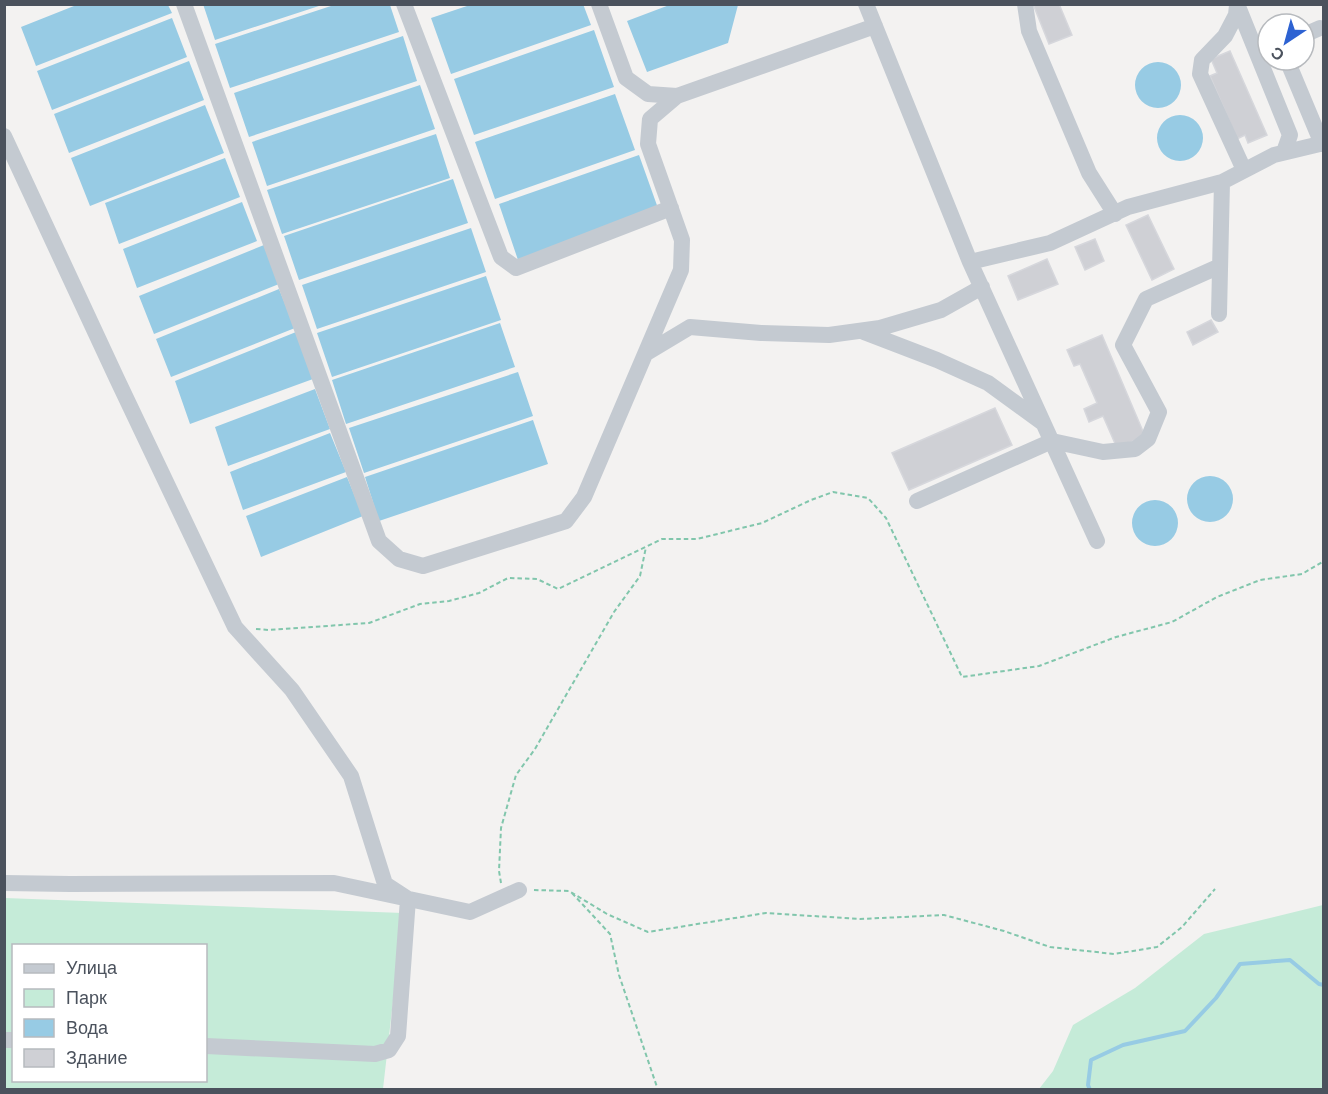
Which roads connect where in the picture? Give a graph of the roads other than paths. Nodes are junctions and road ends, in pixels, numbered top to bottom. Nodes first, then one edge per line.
1 (184, 4) edge
2 (404, 4) edge
3 (599, 4) edge
4 (866, 4) edge
5 (1025, 4) edge
6 (1237, 5) edge
7 (875, 26) junction
8 (1320, 28) dead end
9 (1316, 30) edge
10 (1292, 72) edge
11 (677, 96) junction
12 (4, 136) edge
13 (1322, 143) edge
14 (1284, 152) junction
15 (1244, 170) junction
16 (1222, 182) junction
17 (671, 208) junction
18 (1115, 214) junction
19 (970, 262) junction
20 (1220, 266) junction
21 (982, 287) junction
22 (1219, 314) dead end
23 (860, 331) junction
24 (645, 354) junction
25 (1044, 424) junction
26 (1052, 441) junction
27 (917, 501) dead end
28 (1097, 542) dead end
29 (4, 883) edge
30 (519, 890) road end
31 (408, 899) junction
32 (207, 1046) edge

1 - 24 street
2 - 17 street
3 - 11 street
4 - 7 street
5 - 18 street
6 - 14 street
6 - 15 street
7 - 11 street
7 - 19 street
8 - 9 street
10 - 13 street
11 - 17 street
12 - 31 street
13 - 14 street
14 - 15 street
15 - 16 street
16 - 18 street
16 - 20 street
17 - 24 street
18 - 19 street
19 - 21 street
20 - 22 street
20 - 26 street
21 - 23 street
21 - 25 street
23 - 24 street
23 - 25 street
25 - 26 street
26 - 27 street
26 - 28 street
29 - 31 street
30 - 31 street
31 - 32 street

